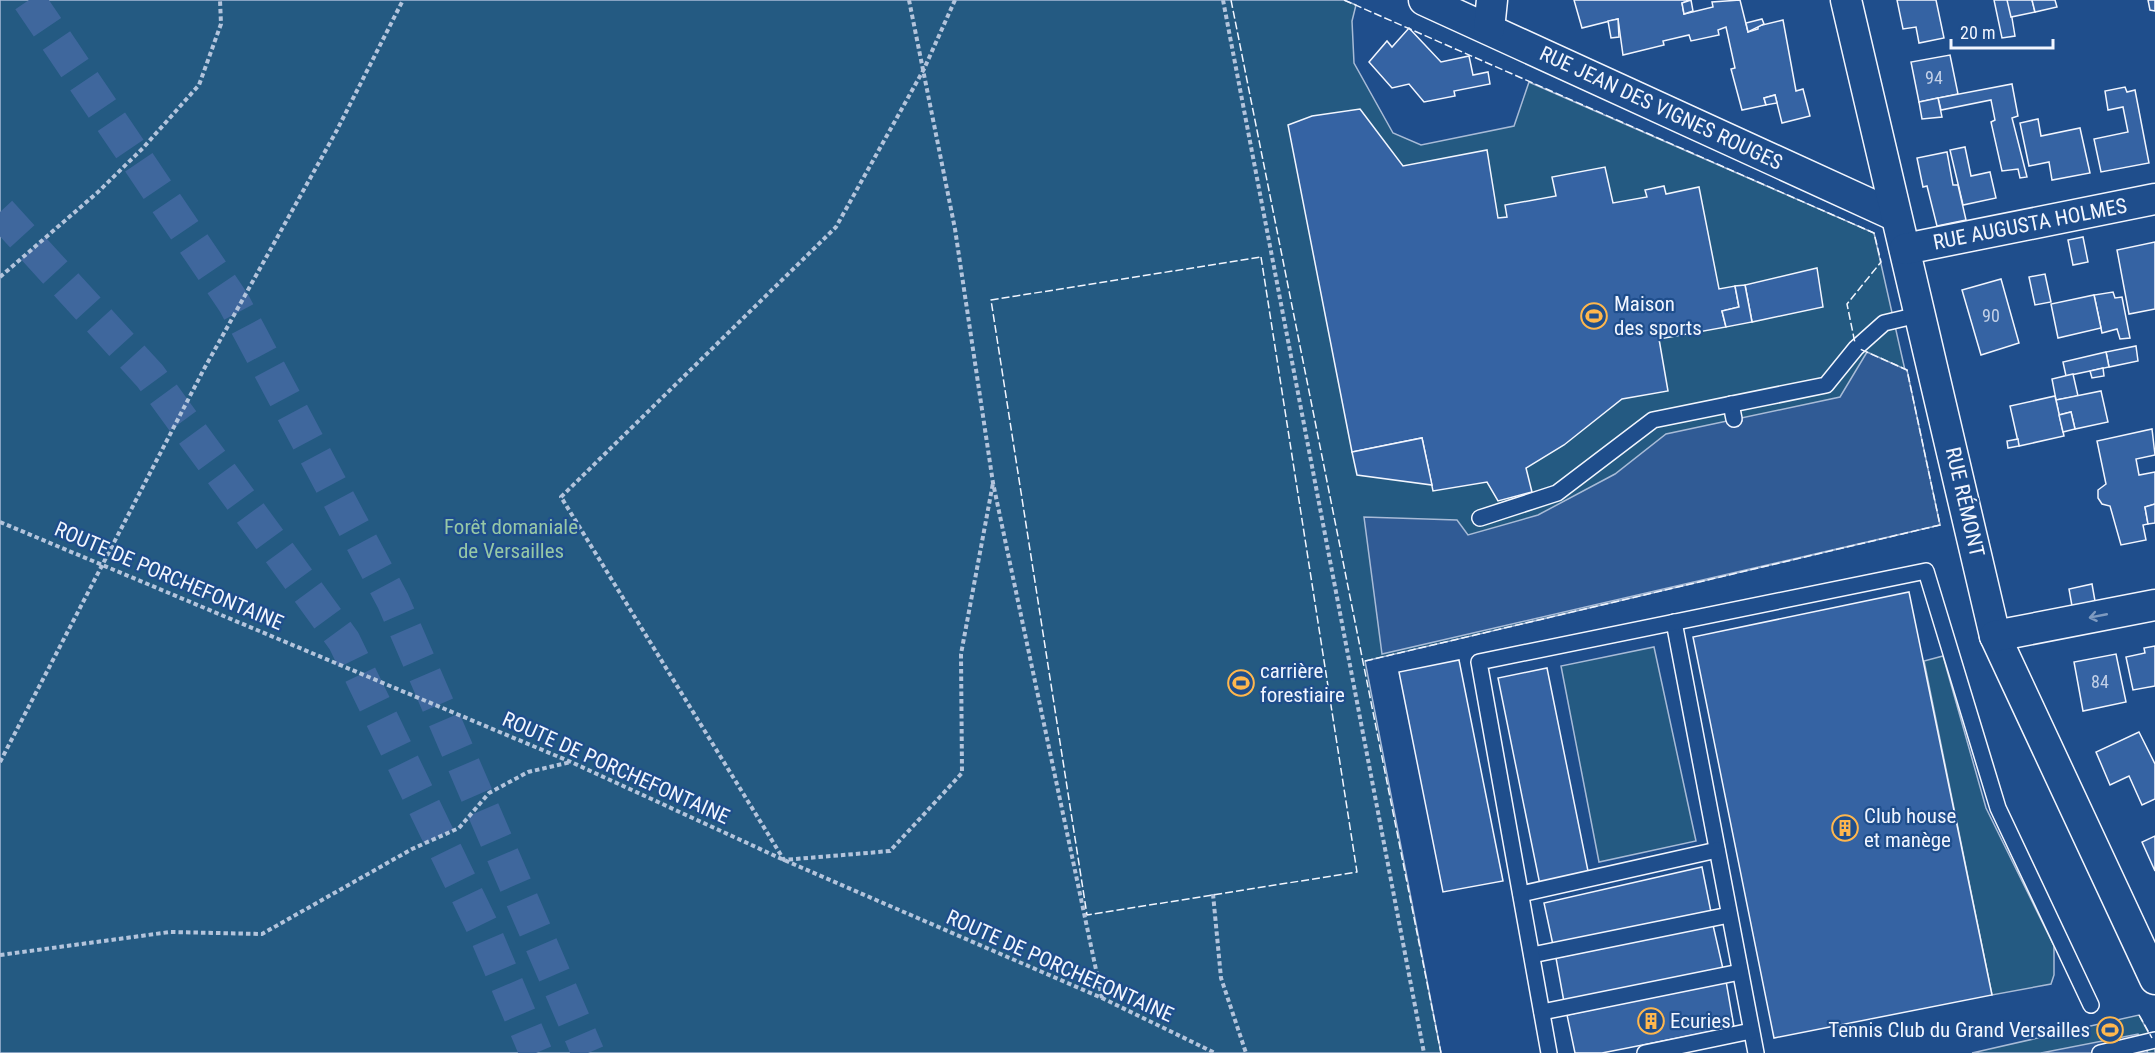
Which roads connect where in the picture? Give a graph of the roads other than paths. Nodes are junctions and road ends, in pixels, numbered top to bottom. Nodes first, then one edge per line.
1 (1425, 0) edge
2 (1846, 0) edge
3 (1490, 14) edge
4 (2155, 199) edge
5 (1896, 216) junction
6 (1905, 249) junction
7 (1922, 314) junction
8 (1480, 518) dead end
9 (2155, 605) edge
10 (1674, 622) junction
11 (1995, 636) junction
12 (1717, 850) junction
13 (1521, 894) junction
14 (1730, 915) junction
15 (1532, 955) junction
16 (1740, 972) junction
17 (2155, 979) edge
18 (2091, 1005) dead end
19 (1542, 1012) junction
20 (1751, 1031) junction
21 (2155, 1040) edge
22 (1549, 1053) edge
23 (1645, 1053) edge
24 (1756, 1053) edge
25 (2100, 1053) edge

1 - 3 street, RUE JEAN DES VIGNES ROUGES
2 - 5 street, RUE RÉMONT
3 - 5 street, RUE JEAN DES VIGNES ROUGES
4 - 6 street, RUE AUGUSTA HOLMES
5 - 6 street, RUE RÉMONT
6 - 7 street, RUE RÉMONT
7 - 8 lane
7 - 11 street, RUE RÉMONT
9 -> 11 street
10 - 12 lane
10 - 13 lane
10 - 18 lane
11 - 17 street, RUE RÉMONT
12 - 13 lane
12 - 14 lane
13 - 15 lane
14 - 15 lane
14 - 16 lane
15 - 19 lane
16 - 19 lane
16 - 20 lane
19 - 22 lane
20 - 23 lane
20 - 24 lane
21 - 25 lane

